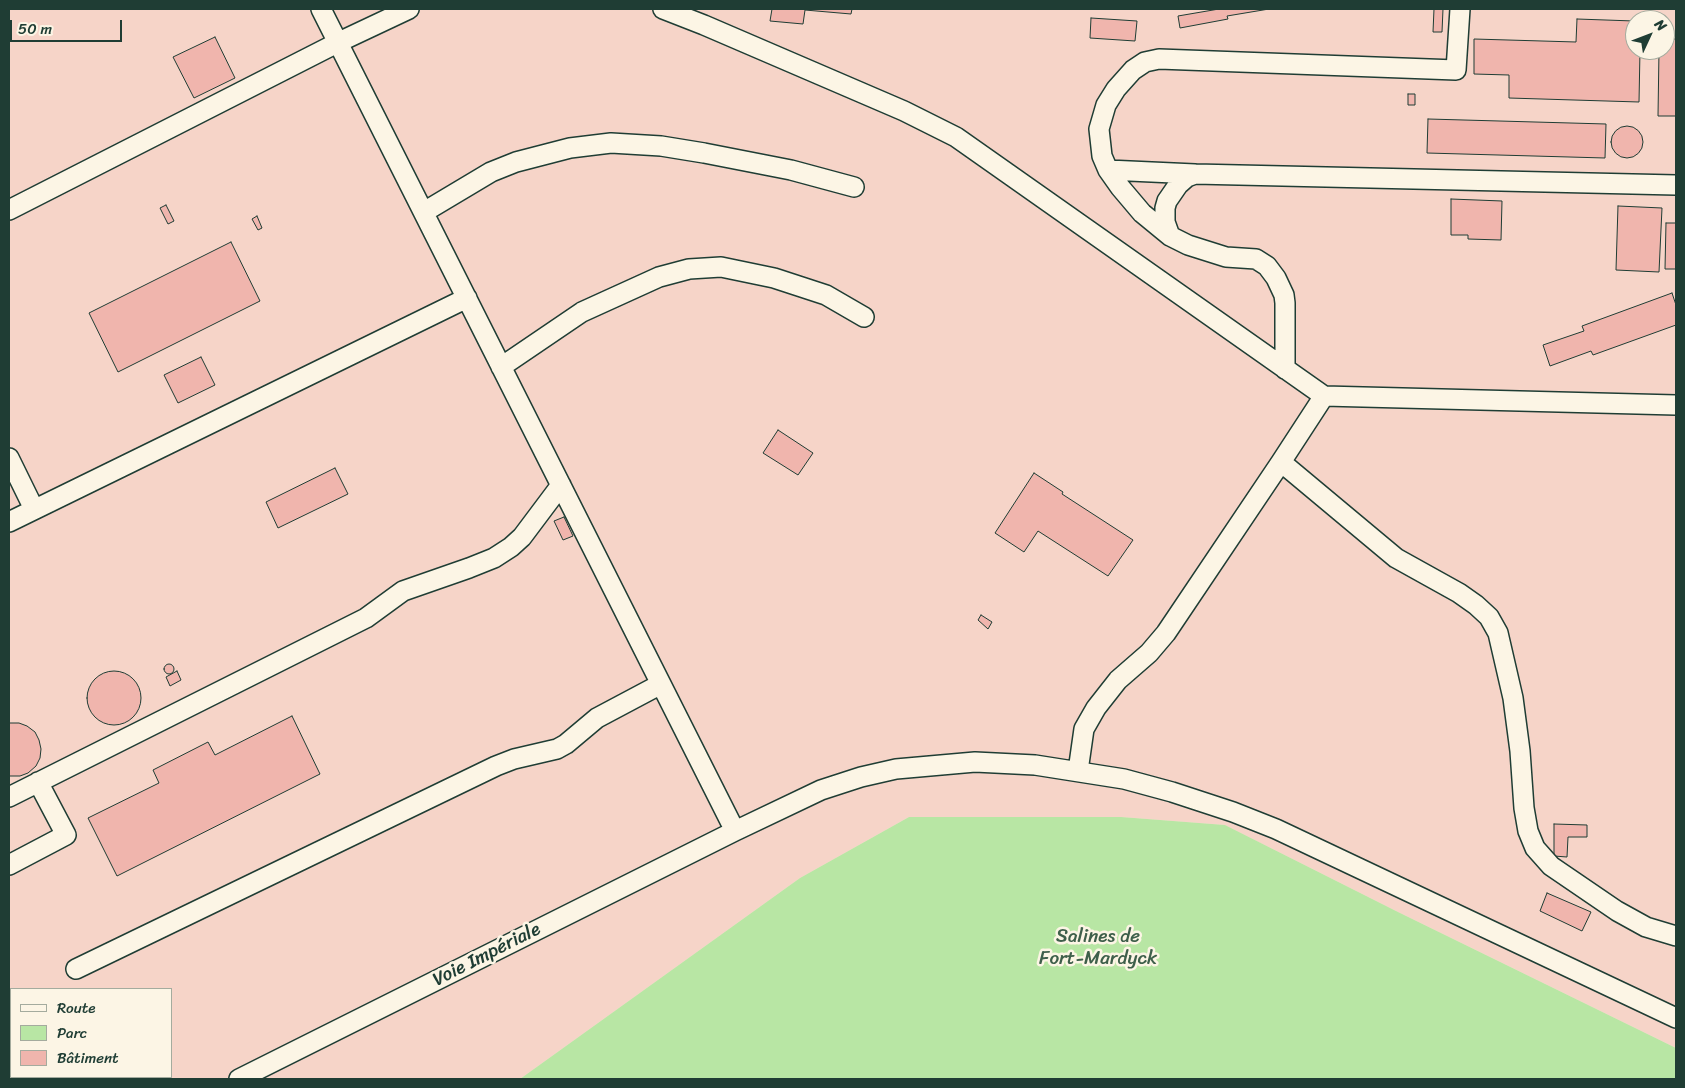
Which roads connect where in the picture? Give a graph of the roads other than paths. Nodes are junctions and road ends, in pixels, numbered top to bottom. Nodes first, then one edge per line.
1 (321, 9) edge
2 (409, 9) edge
3 (663, 9) edge
4 (1460, 9) edge
5 (339, 42) junction
6 (1108, 170) junction
7 (1195, 174) junction
8 (1676, 185) edge
9 (854, 187) dead end
10 (9, 210) edge
11 (424, 212) junction
12 (1170, 236) junction
13 (467, 298) junction
14 (864, 317) dead end
15 (502, 367) junction
16 (1285, 369) junction
17 (1324, 396) junction
18 (1676, 405) edge
19 (9, 458) edge
20 (1282, 462) junction
21 (561, 485) junction
22 (34, 509) junction
23 (9, 522) edge
24 (661, 684) junction
25 (1078, 771) junction
26 (38, 782) junction
27 (9, 797) edge
28 (735, 831) junction
29 (9, 865) edge
30 (1676, 936) edge
31 (76, 970) dead end
32 (1676, 1018) edge
33 (238, 1079) edge

1 - 5 street
2 - 5 street
3 - 16 street
4 - 6 street
5 - 10 street
5 - 11 street
6 - 7 street
6 - 12 street
7 - 8 street
7 - 12 street
9 - 11 street
11 - 13 street
12 - 16 street
13 - 15 street
13 - 22 street
14 - 15 street
15 - 21 street
16 - 17 street
17 - 18 street
17 - 20 street
19 - 22 street
20 - 25 street
20 - 30 street
21 - 24 street
21 - 26 street
22 - 23 street
24 - 28 street
24 - 31 street
25 - 28 street, Voie Impériale
25 - 32 street, Voie Impériale
26 - 27 street
26 - 29 street
28 - 33 street, Voie Impériale

